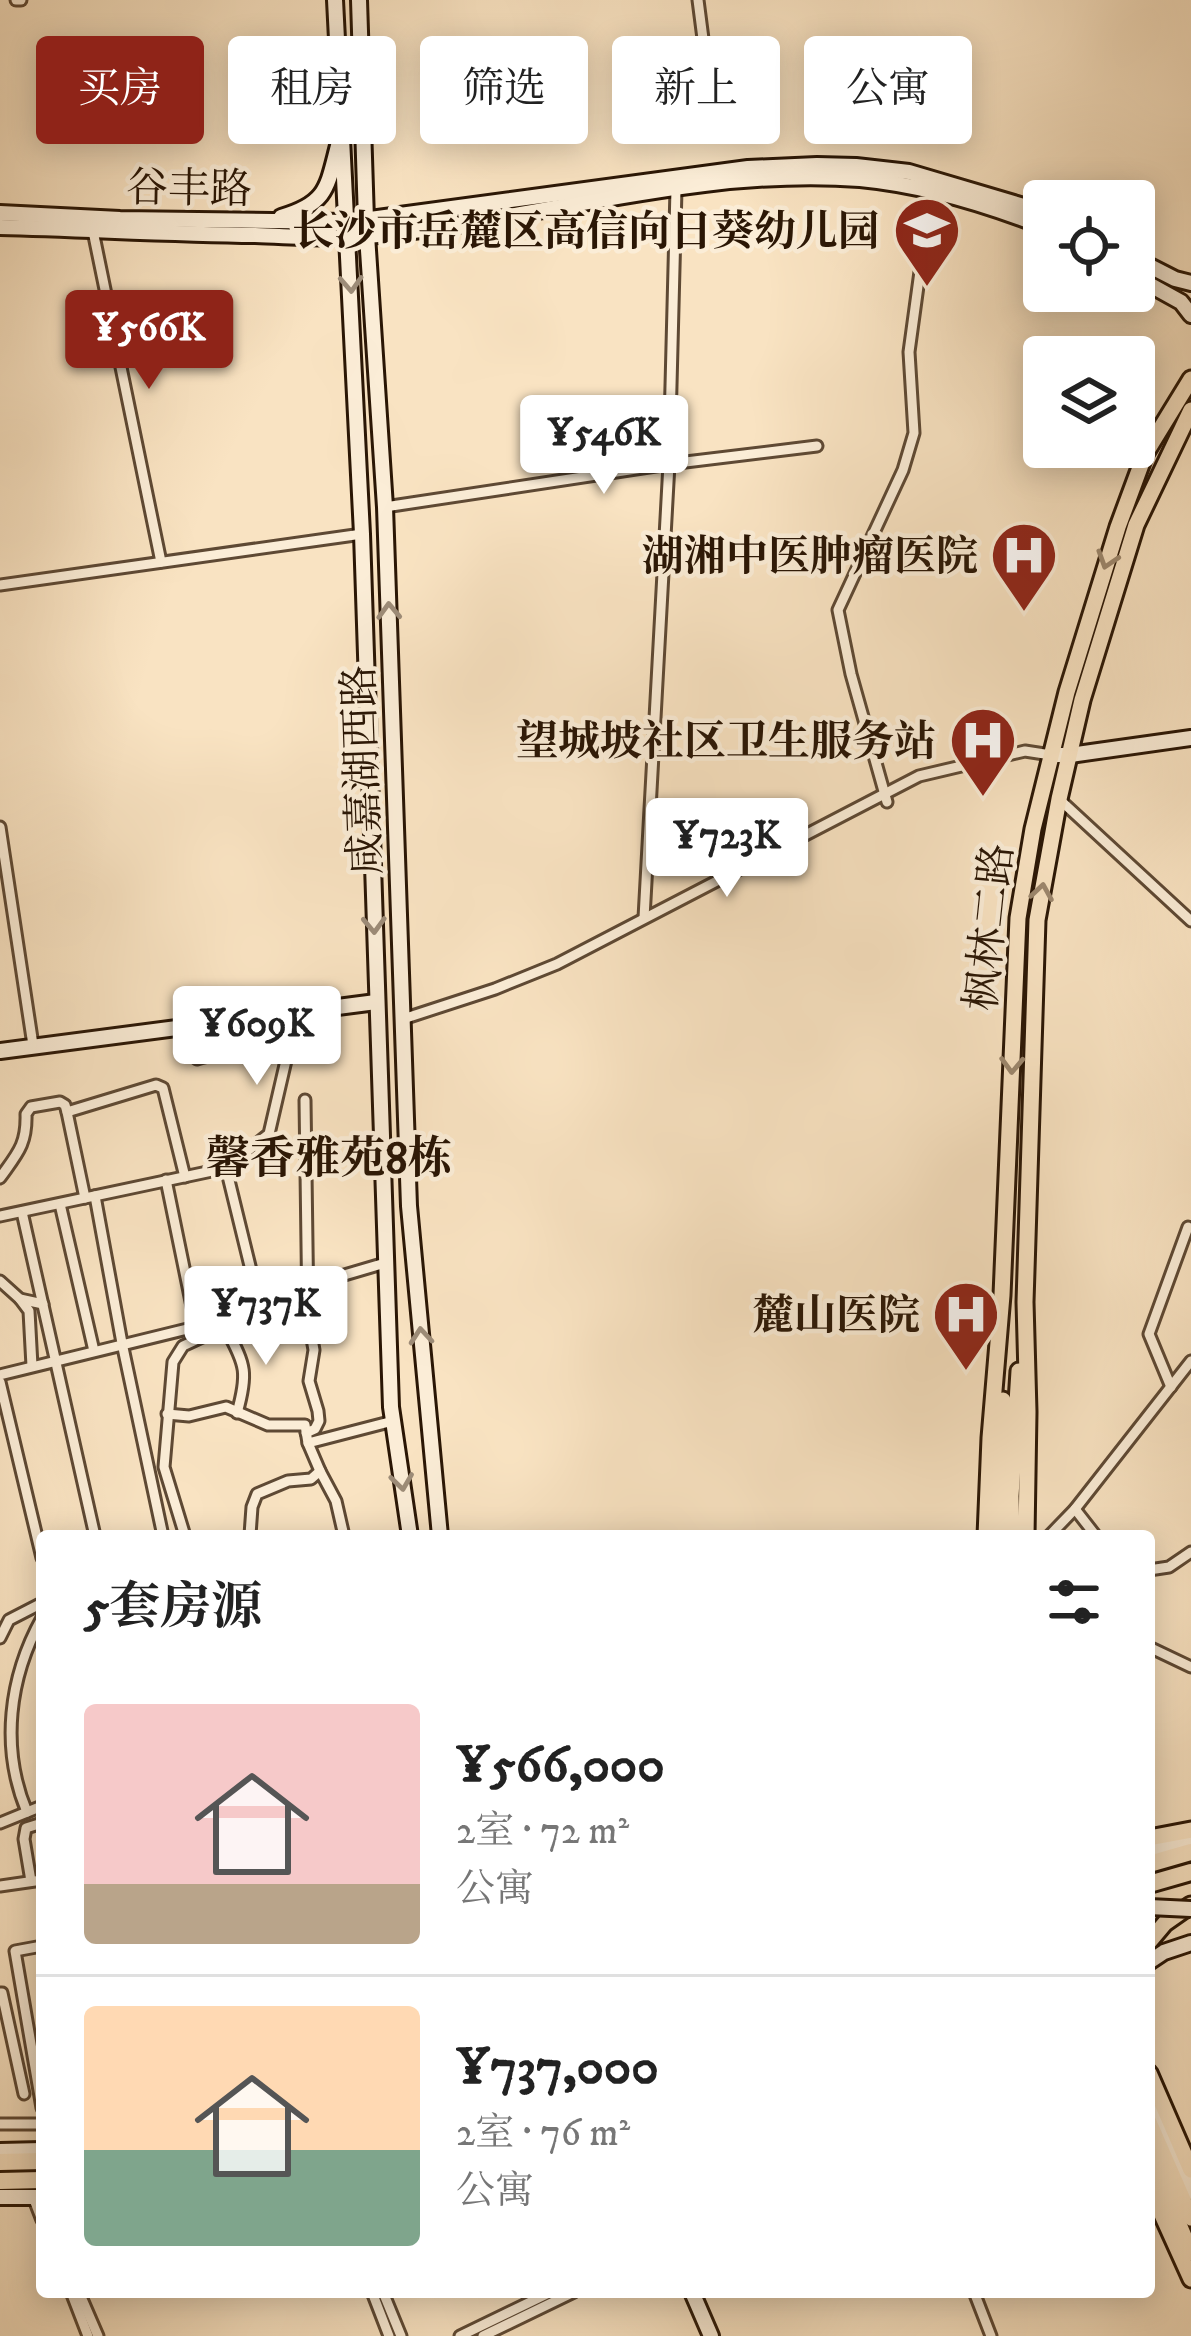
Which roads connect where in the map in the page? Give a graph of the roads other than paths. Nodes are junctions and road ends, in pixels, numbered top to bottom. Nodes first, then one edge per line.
1 (335, 0) edge
2 (359, 0) edge
3 (698, 0) edge
4 (337, 36) edge
5 (703, 36) edge
6 (337, 144) edge
7 (344, 144) edge
8 (676, 189) junction
9 (931, 191) junction
10 (1023, 206) edge
11 (0, 213) edge
12 (1023, 219) edge
13 (269, 221) junction
14 (370, 225) junction
15 (0, 227) edge
16 (348, 229) junction
17 (93, 231) junction
18 (1155, 270) edge
19 (1191, 284) edge
20 (1155, 288) edge
21 (1191, 316) edge
22 (1191, 379) edge
23 (1191, 410) edge
24 (817, 446) dead end
25 (669, 464) junction
26 (385, 508) junction
27 (362, 534) junction
28 (161, 562) junction
29 (0, 585) edge
30 (1191, 738) edge
31 (1051, 755) junction
32 (1070, 755) junction
33 (886, 797) junction
34 (1059, 799) junction
35 (0, 826) edge
36 (644, 918) junction
37 (1191, 921) edge
38 (376, 1002) junction
39 (297, 1013) junction
40 (403, 1018) junction
41 (33, 1046) junction
42 (0, 1051) edge
43 (197, 1059) dead end
44 (275, 1108) junction
45 (67, 1112) junction
46 (226, 1168) junction
47 (185, 1177) junction
48 (0, 1178) edge
49 (166, 1180) junction
50 (90, 1197) junction
51 (61, 1204) junction
52 (22, 1212) junction
53 (0, 1216) edge
54 (1188, 1227) dead end
55 (385, 1263) junction
56 (1, 1286) edge
57 (308, 1286) junction
58 (1002, 1295) junction
59 (20, 1299) junction
60 (1025, 1302) junction
61 (43, 1304) junction
62 (308, 1317) junction
63 (196, 1325) junction
64 (227, 1330) junction
65 (122, 1343) junction
66 (94, 1351) junction
67 (56, 1360) junction
68 (1191, 1360) edge
69 (32, 1366) junction
70 (0, 1378) edge
71 (1171, 1387) junction
72 (1009, 1407) junction
73 (237, 1413) junction
74 (167, 1414) junction
75 (393, 1420) junction
76 (307, 1438) junction
77 (320, 1471) junction
78 (1075, 1509) junction
79 (94, 1530) edge
80 (162, 1530) edge
81 (183, 1530) edge
82 (248, 1530) edge
83 (343, 1530) edge
84 (409, 1530) edge
85 (439, 1530) edge
86 (986, 1530) edge
87 (999, 1530) edge
88 (1012, 1530) edge
89 (1026, 1530) edge
90 (1055, 1530) edge
91 (1091, 1530) edge
92 (36, 1532) edge
93 (1191, 1552) edge
94 (1155, 1569) edge
95 (36, 1606) edge
96 (36, 1632) edge
97 (0, 1638) edge
98 (1155, 1649) edge
99 (1191, 1667) edge
100 (36, 1808) edge
101 (27, 1812) junction
102 (0, 1823) edge
103 (36, 1825) edge
104 (1155, 1834) edge
105 (1187, 1834) edge
106 (1155, 1849) edge
107 (1191, 1852) edge
108 (1155, 1862) edge
109 (1191, 1872) edge
110 (36, 1878) edge
111 (36, 1881) edge
112 (1155, 1882) edge
113 (0, 1886) edge
114 (1191, 1905) edge
115 (1155, 1909) edge
116 (1155, 1934) edge
117 (1191, 1943) edge
118 (36, 1947) edge
119 (1155, 1958) edge
120 (1, 1990) edge
121 (36, 2018) edge
122 (28, 2019) junction
123 (36, 2070) edge
124 (1155, 2087) edge
125 (24, 2094) dead end
126 (1155, 2111) edge
127 (36, 2124) edge
128 (0, 2125) edge
129 (1155, 2136) edge
130 (36, 2150) edge
131 (0, 2151) edge
132 (36, 2161) edge
133 (0, 2162) edge
134 (1155, 2166) edge
135 (1191, 2170) edge
136 (0, 2181) edge
137 (1191, 2192) edge
138 (36, 2194) edge
139 (36, 2195) edge
140 (0, 2197) edge
141 (1155, 2204) edge
142 (1191, 2218) edge
143 (1191, 2253) edge
144 (1191, 2279) edge
145 (77, 2298) edge
146 (374, 2298) edge
147 (385, 2298) edge
148 (539, 2298) edge
149 (562, 2298) edge
150 (692, 2298) edge
151 (976, 2298) edge
152 (93, 2336) edge
153 (388, 2336) edge
154 (401, 2336) edge
155 (460, 2336) edge
156 (483, 2336) edge
157 (708, 2336) edge
158 (988, 2336) edge

1 - 4 street, 咸嘉湖西路
2 - 14 street, 咸嘉湖西路
3 - 5 street
6 - 13 street
7 - 16 street, 咸嘉湖西路
8 - 9 street
8 - 14 street
8 - 25 street
9 - 12 street
9 - 33 street
10 - 14 street
11 - 13 street, 谷丰路
13 - 16 street, 谷丰路
14 - 16 street, 谷丰路
14 - 26 street, 咸嘉湖西路
15 - 17 street, 谷丰路
16 - 17 street, 谷丰路
16 -> 27 street, 咸嘉湖西路
17 - 28 street
18 - 19 street
20 - 21 street
22 -> 31 main road, 枫林二路
23 - 32 main road, 枫林二路
24 - 25 street
25 - 26 street
25 - 36 street
40 -> 26 street, 咸嘉湖西路
27 - 28 street
27 -> 38 street, 咸嘉湖西路
28 - 29 street
30 - 32 street
31 - 32 street
31 - 33 street
31 -> 58 main road, 枫林二路
32 - 34 main road, 枫林二路
33 - 36 street
34 - 37 street
60 -> 34 main road, 枫林二路
35 - 41 street
36 - 40 street
38 - 39 street
38 - 55 street, 咸嘉湖西路
39 - 41 street
39 - 43 street
39 - 44 street
85 -> 40 street, 咸嘉湖西路
41 - 42 street
44 - 46 street
44 - 57 street
45 - 47 street
45 - 48 street
45 - 50 street
46 - 47 street
46 - 63 street
47 - 49 street
49 - 50 street
49 - 63 street
50 - 51 street
50 - 65 street
51 - 52 street
51 - 66 street
52 - 53 street
52 - 61 street
54 - 71 street
55 - 57 street
55 - 75 street, 咸嘉湖西路
56 - 59 street
57 - 62 street
58 - 72 main road, 枫林二路
58 - 86 main road, 枫林二路
59 - 61 street
59 - 69 street
60 - 72 main road, 枫林二路
60 - 89 main road, 枫林二路
61 - 67 street
62 - 64 street
62 - 76 street
63 - 65 street
64 - 73 street
64 - 74 street
65 - 66 street
65 - 80 street
66 - 67 street
67 - 69 street
67 - 79 street
68 - 71 street
69 - 70 street
70 - 92 street
71 - 78 street
72 - 87 main road
72 - 88 main road
73 - 74 street
73 - 76 street
74 - 81 street
75 - 76 street
75 -> 84 street, 咸嘉湖西路
76 - 77 street
77 - 82 street
77 - 83 street
78 - 90 street
78 - 91 street
93 - 94 street
95 - 97 street
96 - 101 street
98 - 99 street
100 - 101 street
101 - 102 street
103 - 110 street
104 - 105 main road
105 - 106 street
107 - 108 highway
109 - 112 highway
111 - 113 street
114 - 115 main road
114 - 116 main road
117 - 119 street
118 - 122 street
120 - 125 street
121 - 122 street
122 - 123 street
124 - 135 main road
126 - 137 street
127 - 128 street
129 - 142 main road
130 - 131 street
132 - 133 highway
134 - 143 main road
136 - 138 highway
139 - 140 street
141 - 144 main road
145 - 152 street
146 - 153 street
147 - 154 street
148 - 155 street
149 - 156 street
150 - 157 street
151 - 158 street

